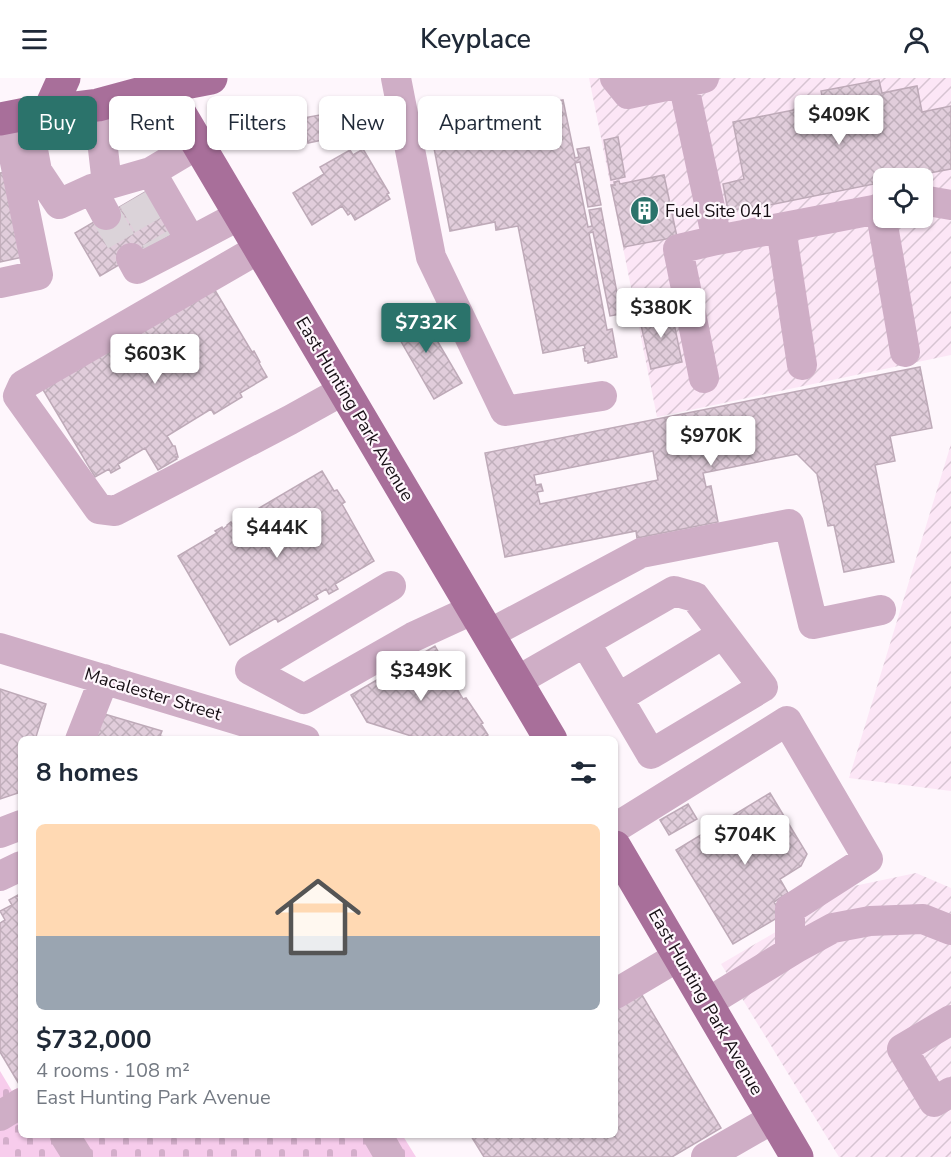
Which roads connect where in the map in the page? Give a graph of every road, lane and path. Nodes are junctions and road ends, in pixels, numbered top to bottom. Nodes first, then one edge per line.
1 (64, 78) edge
2 (211, 78) edge
3 (396, 78) edge
4 (615, 78) edge
5 (694, 80) edge
6 (162, 83) edge
7 (43, 96) edge
8 (98, 105) joint
9 (198, 144) junction
10 (24, 150) edge
11 (31, 150) edge
12 (121, 185) junction
13 (933, 202) edge
14 (951, 205) edge
15 (873, 210) edge
16 (106, 215) dead end
17 (240, 215) junction
18 (781, 228) junction
19 (885, 228) edge
20 (717, 240) junction
21 (171, 246) junction
22 (260, 248) junction
23 (131, 258) dead end
24 (0, 283) edge
25 (905, 352) dead end
26 (802, 365) dead end
27 (704, 378) dead end
28 (344, 390) junction
29 (602, 396) dead end
30 (391, 586) dead end
31 (881, 610) dead end
32 (481, 622) junction
33 (723, 634) junction
34 (585, 642) junction
35 (0, 648) edge
36 (104, 679) junction
37 (517, 681) junction
38 (618, 698) junction
39 (82, 736) edge
40 (292, 736) edge
41 (549, 736) edge
42 (18, 826) edge
43 (618, 826) edge
44 (0, 833) edge
45 (618, 852) edge
46 (18, 867) edge
47 (0, 876) edge
48 (951, 930) edge
49 (790, 952) junction
50 (679, 956) junction
51 (618, 992) edge
52 (707, 1003) junction
53 (951, 1020) edge
54 (951, 1092) edge
55 (18, 1105) edge
56 (0, 1116) edge
57 (774, 1118) junction
58 (66, 1138) edge
59 (379, 1138) edge
60 (78, 1157) edge
61 (390, 1157) edge
62 (706, 1157) edge
63 (797, 1157) edge

1 - 7 main road
2 - 6 main road
3 - 29 street
4 - 5 street
5 - 20 street
6 - 8 main road
6 - 9 main road, East Hunting Park Avenue
8 - 12 street
9 - 12 street
9 - 17 main road, East Hunting Park Avenue
10 - 24 street
11 - 12 street
12 - 16 street
12 - 21 street
13 - 14 street
15 - 18 street
17 - 21 street
17 - 22 main road, East Hunting Park Avenue
18 - 20 street
18 - 26 street
19 - 25 street
20 - 27 street
21 - 23 street
22 - 28 main road, East Hunting Park Avenue
22 - 28 street
28 - 32 main road, East Hunting Park Avenue
30 - 32 street
31 - 32 street
32 - 37 main road, East Hunting Park Avenue
33 - 34 street
33 - 38 street
33 - 38 street
34 - 37 street
34 - 38 street
35 - 36 street, Macalester Street
36 - 39 street
36 - 40 street, Macalester Street
37 - 41 main road, East Hunting Park Avenue
42 - 44 street
43 - 49 street
45 - 50 main road, East Hunting Park Avenue
46 - 47 street
48 - 49 street
49 - 52 street
50 - 51 street
50 - 52 main road, East Hunting Park Avenue
52 - 57 main road, East Hunting Park Avenue
53 - 54 street
55 - 56 street
57 - 62 street
57 - 63 main road, East Hunting Park Avenue
58 - 60 street
59 - 61 street

